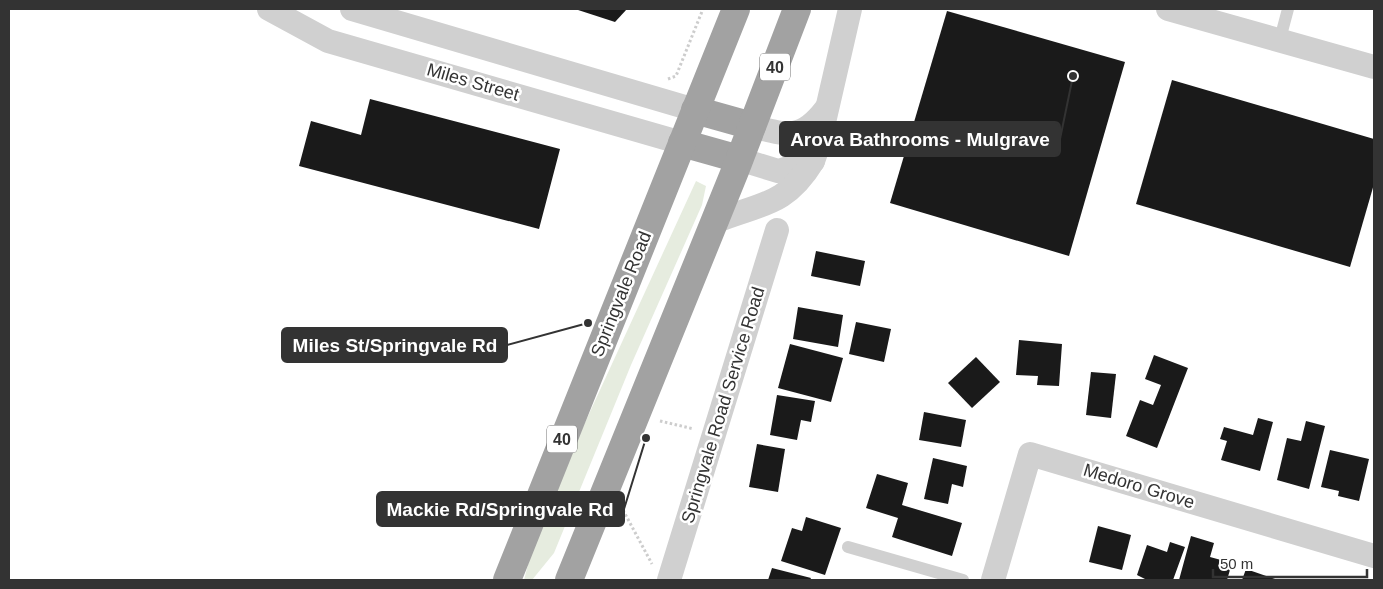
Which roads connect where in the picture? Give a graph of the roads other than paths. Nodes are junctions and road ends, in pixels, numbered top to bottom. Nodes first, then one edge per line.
1 (269, 9) edge
2 (352, 9) edge
3 (736, 9) edge
4 (797, 9) edge
5 (850, 9) edge
6 (1168, 9) edge
7 (1288, 9) edge
8 (1280, 39) junction
9 (547, 65) junction
10 (1374, 67) edge
11 (536, 100) junction
12 (695, 110) junction
13 (826, 110) junction
14 (752, 126) junction
15 (682, 142) junction
16 (739, 160) junction
17 (813, 161) junction
18 (714, 222) junction
19 (777, 230) dead end
20 (848, 547) dead end
21 (1374, 556) edge
22 (663, 576) edge
23 (507, 580) edge
24 (569, 580) edge
25 (963, 580) edge
26 (993, 580) edge

1 - 11 street, Miles Street
2 - 9 street, Miles Street
3 - 12 highway, Springvale Road / 40
4 - 14 highway, 40
5 - 13 street
6 - 8 street
7 - 8 lane
8 - 10 street
9 - 11 street
9 - 12 street, Miles Street
11 - 15 street, Miles Street
12 - 14 highway
12 - 15 highway, Springvale Road / 40
13 - 14 street
13 - 17 street
14 - 16 highway, 40
15 - 16 highway
15 - 23 highway, Springvale Road / 40
16 - 17 street
16 - 18 highway, 40
17 - 18 street
18 - 24 highway, 40
19 - 22 street, Springvale Road Service Road
20 - 25 lane
21 - 26 street, Medoro Grove

